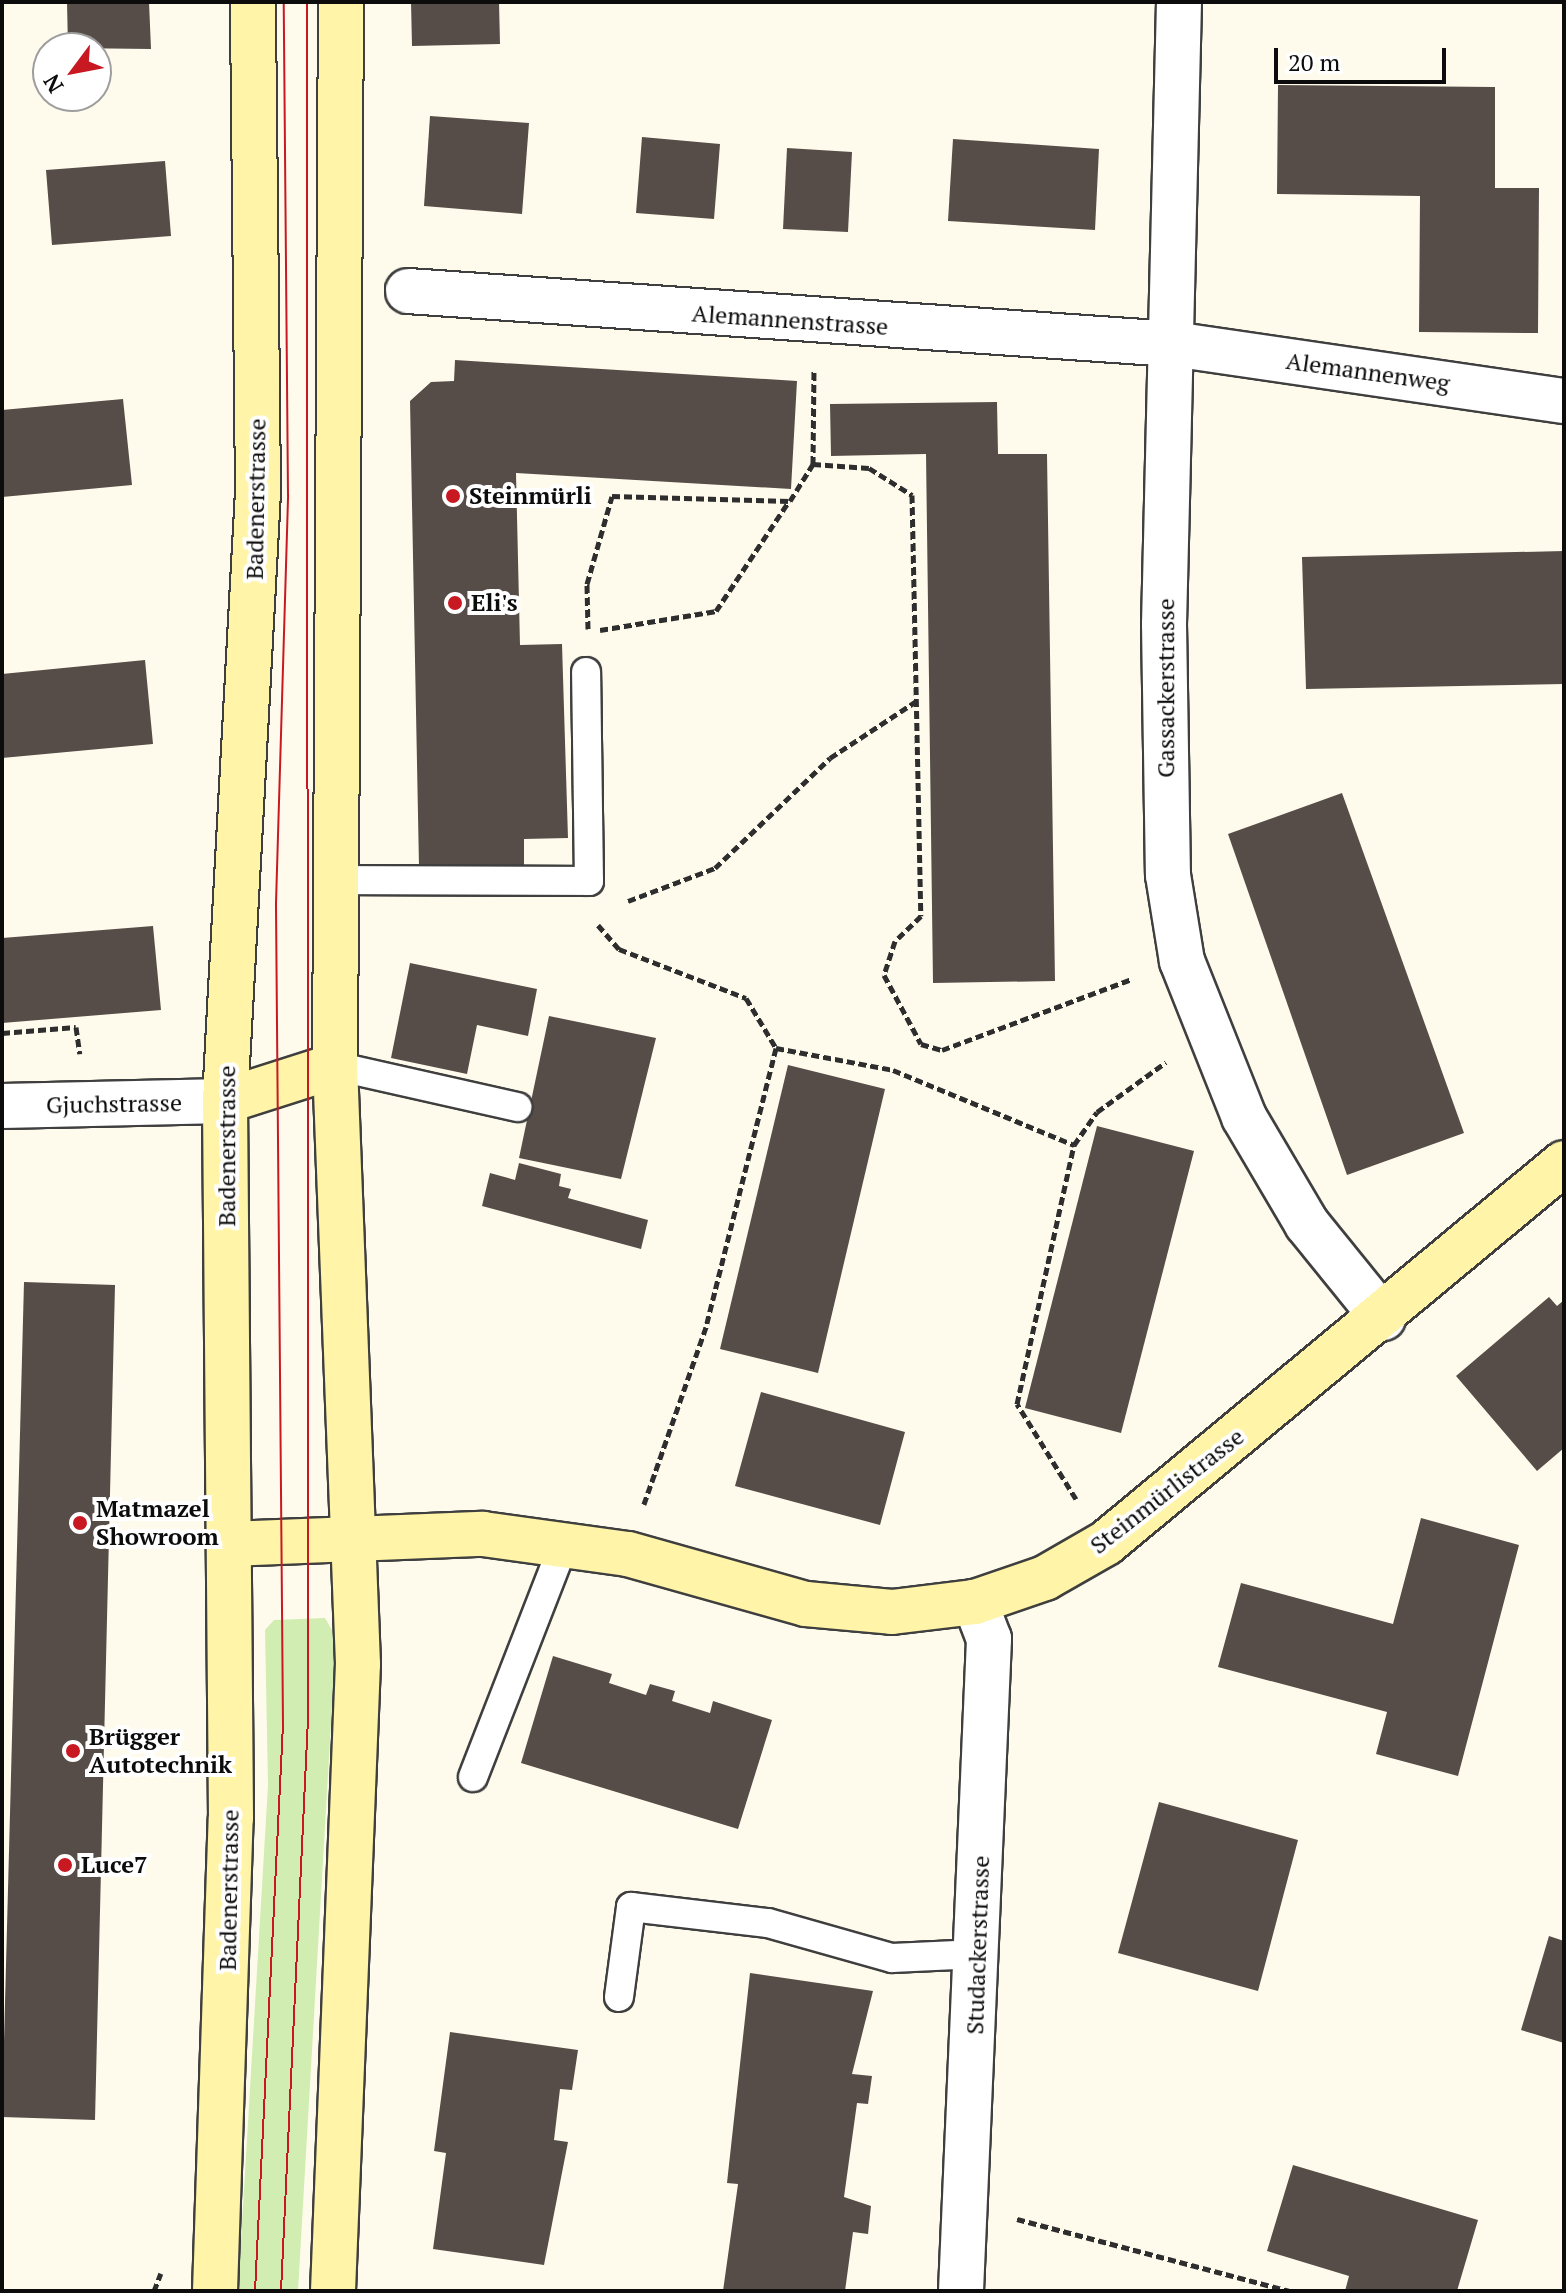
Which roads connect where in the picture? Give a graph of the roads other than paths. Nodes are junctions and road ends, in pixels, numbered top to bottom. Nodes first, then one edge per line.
1 (253, 2) edge
2 (341, 2) edge
3 (1179, 2) edge
4 (408, 291) dead end
5 (1172, 344) junction
6 (1564, 401) edge
7 (586, 672) road end
8 (334, 880) junction
9 (335, 1066) junction
10 (225, 1101) junction
11 (2, 1106) edge
12 (517, 1107) dead end
13 (1564, 1163) edge
14 (1383, 1318) junction
15 (357, 1540) junction
16 (564, 1543) junction
17 (229, 1544) junction
18 (975, 1602) junction
19 (473, 1777) dead end
20 (978, 1954) junction
21 (619, 1997) dead end
22 (215, 2291) edge
23 (333, 2291) edge
24 (961, 2291) edge

1 - 10 main road, Badenerstrasse
2 - 8 main road
3 - 5 street, Gassackerstrasse
4 - 5 street, Alemannenstrasse
5 - 6 street, Alemannenweg
5 - 14 street, Gassackerstrasse
7 - 8 lane
8 - 9 main road
9 - 10 main road
9 - 12 lane
9 - 15 main road
10 - 11 street, Gjuchstrasse
10 - 17 main road, Badenerstrasse
13 - 14 main road, Steinmürlistrasse
14 - 18 main road, Steinmürlistrasse
15 - 16 main road, Steinmürlistrasse
15 - 17 main road, Steinmürlistrasse
15 - 23 main road
16 - 18 main road, Steinmürlistrasse
16 - 19 lane
17 - 22 main road, Badenerstrasse
18 - 20 street, Studackerstrasse
20 - 21 lane
20 - 24 street, Studackerstrasse

